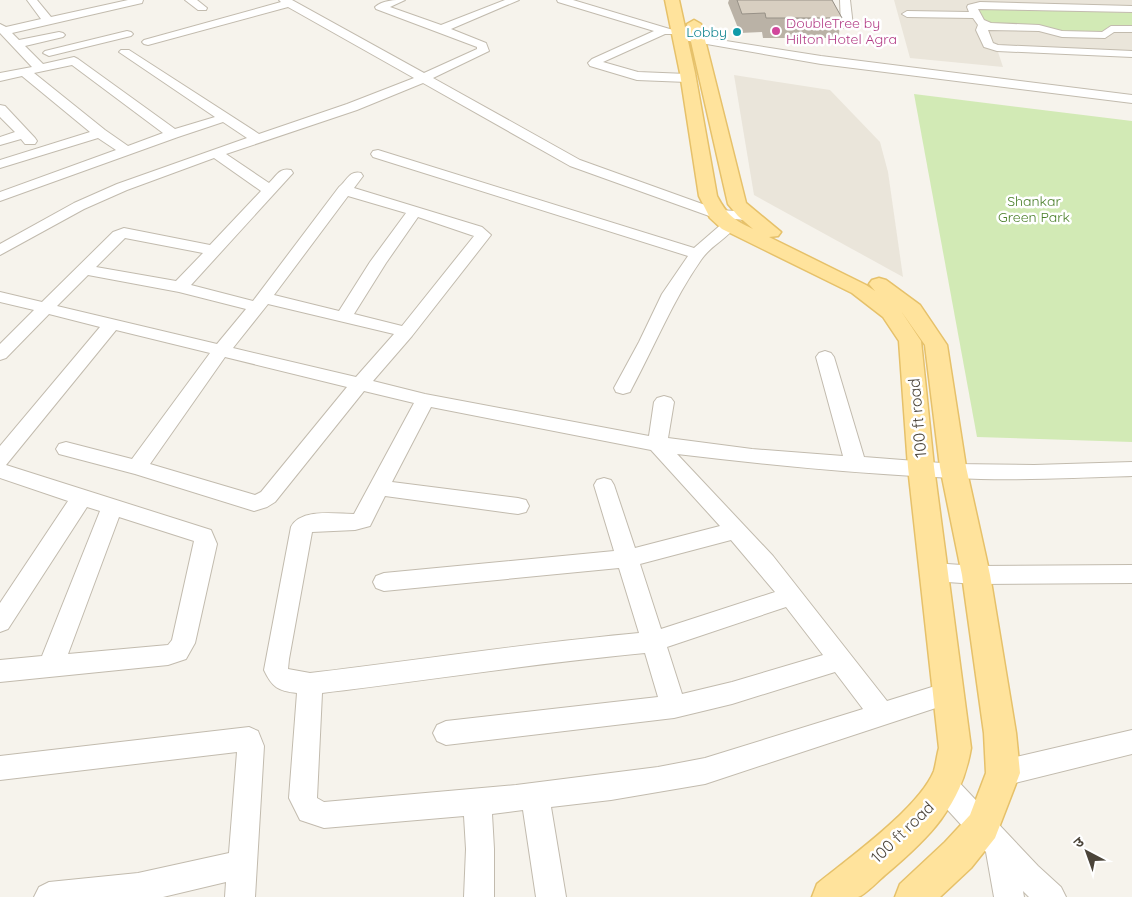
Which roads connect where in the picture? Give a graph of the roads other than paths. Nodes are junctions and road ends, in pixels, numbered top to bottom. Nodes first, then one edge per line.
1 (49, 0) edge
2 (190, 0) edge
3 (400, 0) edge
4 (514, 0) edge
5 (562, 0) edge
6 (672, 0) edge
7 (687, 0) edge
8 (845, 0) edge
9 (138, 1) dead end
10 (33, 2) edge
11 (312, 2) dead end
12 (986, 2) edge
13 (291, 3) edge
14 (202, 8) dead end
15 (1132, 9) edge
16 (907, 14) dead end
17 (976, 15) junction
18 (48, 21) junction
19 (984, 25) junction
20 (847, 26) dead end
21 (2, 29) edge
22 (442, 29) junction
23 (1132, 29) edge
24 (126, 34) dead end
25 (59, 35) dead end
26 (684, 39) junction
27 (148, 42) dead end
28 (17, 44) junction
29 (125, 52) dead end
30 (1132, 54) edge
31 (30, 58) junction
32 (40, 68) junction
33 (25, 72) junction
34 (0, 77) edge
35 (424, 78) junction
36 (687, 78) junction
37 (1132, 99) edge
38 (1132, 106) edge
39 (2, 113) edge
40 (224, 118) junction
41 (100, 133) junction
42 (173, 134) junction
43 (257, 139) junction
44 (0, 141) edge
45 (127, 151) junction
46 (215, 153) junction
47 (378, 154) dead end
48 (0, 164) edge
49 (35, 168) junction
50 (286, 173) dead end
51 (356, 176) dead end
52 (270, 190) junction
53 (344, 190) junction
54 (0, 198) edge
55 (415, 212) junction
56 (731, 218) junction
57 (0, 250) edge
58 (214, 250) junction
59 (697, 254) junction
60 (83, 269) junction
61 (180, 287) junction
62 (0, 297) edge
63 (261, 302) junction
64 (45, 308) junction
65 (344, 317) junction
66 (111, 325) junction
67 (406, 332) junction
68 (220, 352) junction
69 (0, 354) edge
70 (825, 357) dead end
71 (360, 384) junction
72 (623, 388) dead end
73 (425, 400) junction
74 (664, 402) dead end
75 (657, 444) junction
76 (66, 449) dead end
77 (0, 460) edge
78 (855, 462) junction
79 (137, 467) junction
80 (921, 467) junction
81 (1132, 469) edge
82 (954, 471) junction
83 (0, 472) edge
84 (604, 485) dead end
85 (379, 488) junction
86 (82, 497) junction
87 (518, 506) dead end
88 (112, 507) junction
89 (736, 530) junction
90 (628, 558) junction
91 (934, 572) junction
92 (1132, 574) edge
93 (976, 575) junction
94 (384, 582) dead end
95 (791, 596) junction
96 (0, 622) edge
97 (652, 642) junction
98 (841, 660) junction
99 (51, 666) junction
100 (0, 671) edge
101 (310, 684) junction
102 (948, 693) junction
103 (674, 707) junction
104 (883, 715) junction
105 (446, 733) dead end
106 (1132, 742) edge
107 (0, 768) edge
108 (1003, 773) junction
109 (944, 786) junction
110 (535, 796) junction
111 (477, 802) junction
112 (991, 834) junction
113 (243, 864) junction
114 (136, 893) edge
115 (49, 897) edge
116 (240, 897) edge
117 (479, 897) edge
118 (551, 897) edge
119 (830, 897) edge
120 (913, 897) edge
121 (1009, 897) edge
122 (1051, 897) edge

1 - 10 street
2 - 14 street
3 - 22 street
4 - 22 street
5 - 26 street
6 - 26 main road, 100 ft road
7 - 26 main road, 100 ft road
8 - 20 street
9 - 18 street
10 - 18 street
11 - 13 street
12 - 15 street
12 - 17 street
13 - 27 street
13 - 35 street
16 - 17 street
17 - 19 street
18 - 21 street
19 - 23 street
19 - 30 street
21 - 28 street
22 - 35 street
24 - 31 street
25 - 28 street
26 - 36 main road, 100 ft road
26 - 36 street
26 - 37 street
26 - 38 street
26 - 56 main road, 100 ft road
28 - 31 street
29 - 40 street
31 - 32 street
32 - 33 street
32 - 42 street
33 - 34 street
33 - 41 street
35 - 43 street
35 - 56 street
36 - 56 main road, 100 ft road
39 - 44 street
40 - 42 street
40 - 43 street
41 - 45 street
41 - 49 street
42 - 45 street
43 - 46 street
45 - 49 street
46 - 52 street
46 - 57 street
47 - 59 street
48 - 49 street
49 - 54 street
50 - 52 street
51 - 53 street
52 - 58 street
53 - 55 street
53 - 63 street
55 - 65 street
55 - 67 street
56 - 59 street
56 - 80 main road, 100 ft road
56 - 82 main road, 100 ft road
58 - 60 street
58 - 61 street
59 - 72 street
60 - 61 street
60 - 64 street
61 - 63 street
62 - 64 street
63 - 65 street
63 - 68 street
64 - 66 street
64 - 69 street
65 - 67 street
66 - 68 street
66 - 77 street
67 - 71 street
68 - 71 street
68 - 79 street
70 - 78 street
71 - 73 street
71 - 79 street
73 - 75 street
73 - 85 street
74 - 75 street
75 - 78 street
75 - 89 street
76 - 79 street
78 - 80 street
80 - 82 street
80 - 91 main road, 100 ft road
81 - 82 street
82 - 93 main road, 100 ft road
83 - 86 street
84 - 90 street
85 - 87 street
85 - 101 street
86 - 88 street
86 - 96 street
88 - 99 street
88 - 99 street
89 - 90 street
89 - 95 street
90 - 94 street
90 - 97 street
91 - 93 street
91 - 102 main road, 100 ft road
92 - 93 street
93 - 108 main road, 100 ft road
95 - 97 street
95 - 98 street
97 - 101 street
97 - 103 street
98 - 103 street
98 - 104 street
99 - 100 street
101 - 111 street
102 - 104 street
102 - 109 main road, 100 ft road
103 - 105 street
104 - 110 street
106 - 108 street
107 - 113 street
108 - 112 main road, 100 ft road
109 - 112 street
109 - 119 main road, 100 ft road
110 - 111 street
110 - 118 street
111 - 117 street
112 - 120 main road, 100 ft road
112 - 121 street
112 - 122 street
113 - 114 street
113 - 116 street
114 - 115 street

